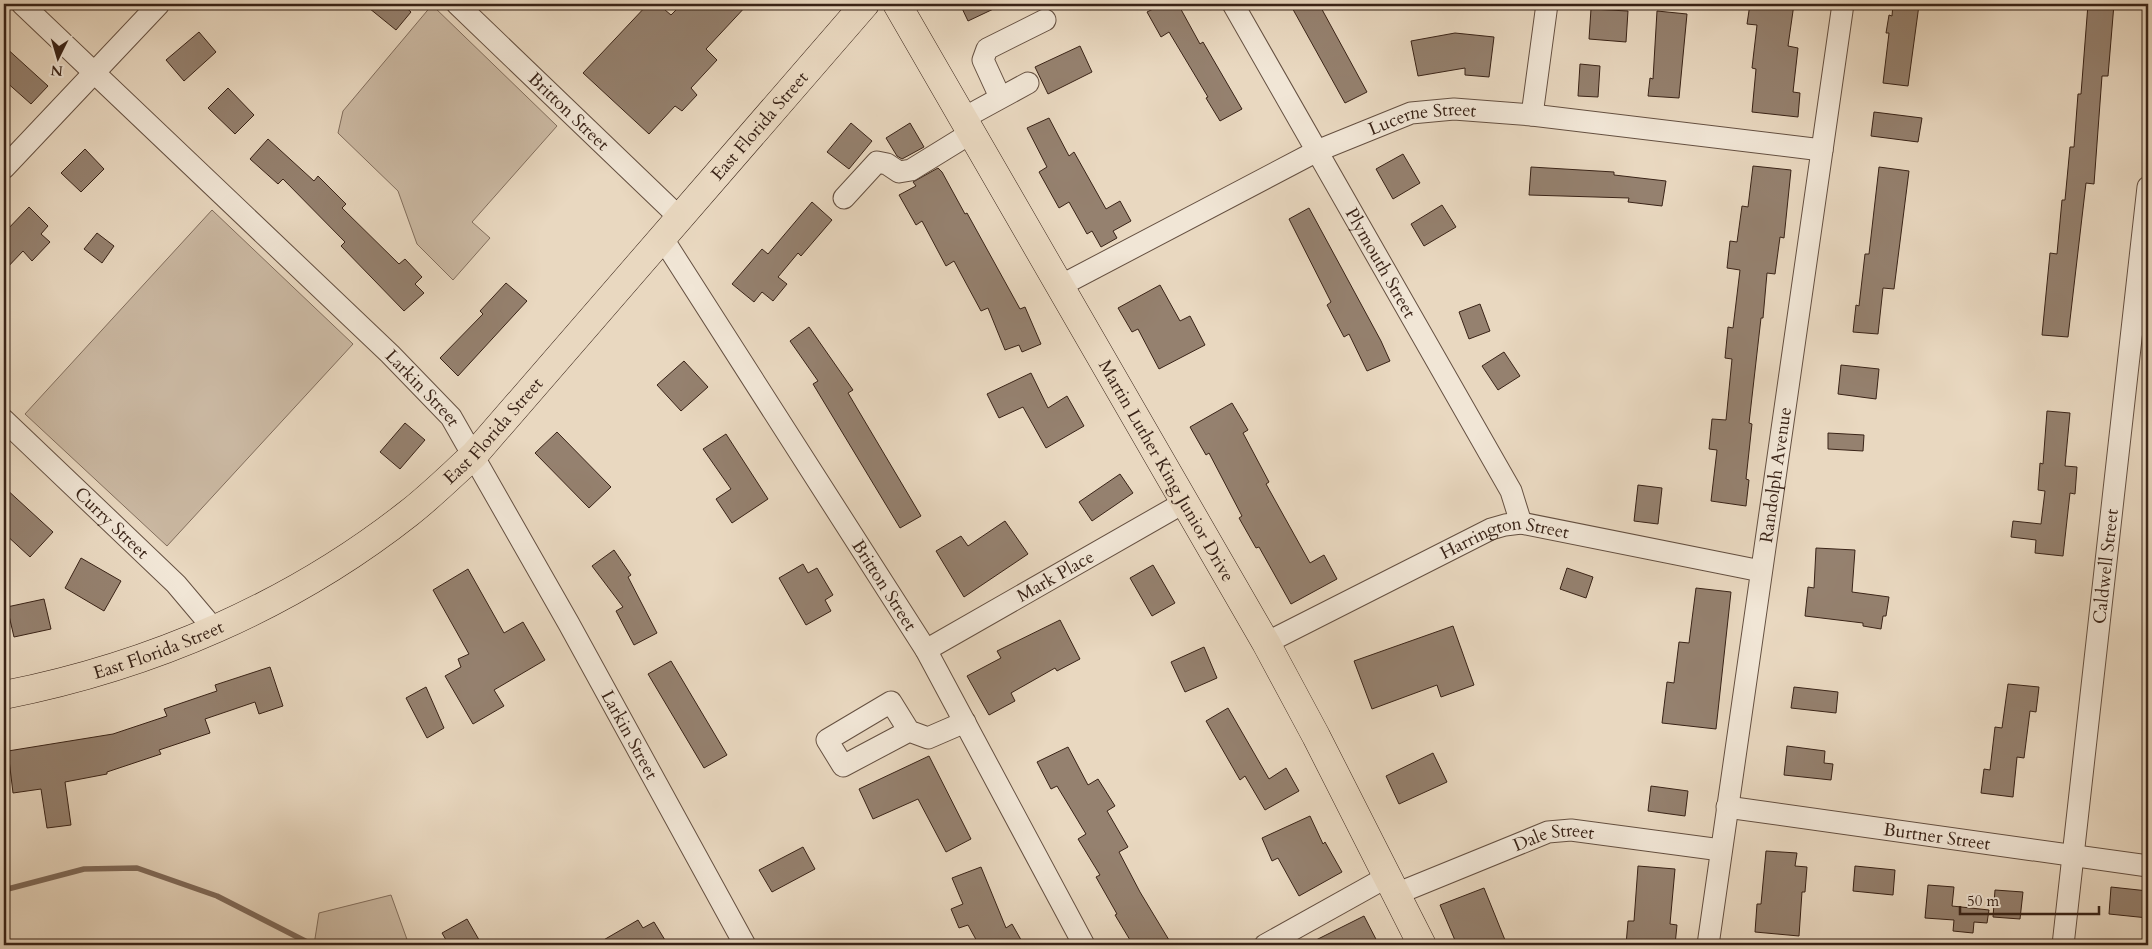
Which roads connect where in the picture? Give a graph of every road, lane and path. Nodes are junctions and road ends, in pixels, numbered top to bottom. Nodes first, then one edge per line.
1 (22, 4) edge
2 (159, 4) edge
3 (457, 4) edge
4 (865, 4) edge
5 (897, 4) edge
6 (1233, 4) edge
7 (1547, 4) edge
8 (1843, 4) edge
9 (1045, 20) dead end
10 (94, 71) junction
11 (1028, 83) dead end
12 (1000, 98) junction
13 (1532, 115) junction
14 (966, 126) junction
15 (1822, 150) junction
16 (1317, 151) junction
17 (4, 168) edge
18 (2148, 188) edge
19 (844, 198) dead end
20 (672, 229) junction
21 (1060, 286) junction
22 (4, 420) edge
23 (474, 455) junction
24 (1185, 502) junction
25 (1520, 523) junction
26 (1761, 571) junction
27 (214, 629) junction
28 (1266, 643) junction
29 (926, 650) junction
30 (4, 694) edge
31 (964, 722) junction
32 (909, 731) dead end
33 (1728, 807) junction
34 (1721, 850) junction
35 (2073, 856) junction
36 (2148, 866) edge
37 (1392, 886) junction
38 (745, 945) edge
39 (1084, 945) edge
40 (1265, 945) edge
41 (1422, 945) edge
42 (1708, 945) edge
43 (2063, 945) edge

1 - 10 street, Larkin Street
2 - 10 street
3 - 20 street, Britton Street
4 - 20 main road, East Florida Street
5 - 14 main road, Martin Luther King Junior Drive
6 - 16 street, Plymouth Street
7 - 13 street
8 - 15 street, Randolph Avenue
9 - 12 street
10 - 17 street
10 - 23 street, Larkin Street
11 - 12 street
12 - 14 street
13 - 15 street, Lucerne Street
13 - 16 street, Lucerne Street
14 - 19 street
14 - 21 main road, Martin Luther King Junior Drive
15 - 26 street, Randolph Avenue
16 - 21 street, Lucerne Street
16 - 25 street, Plymouth Street
18 - 35 street, Caldwell Street
20 - 23 main road, East Florida Street
20 - 29 street, Britton Street
21 - 24 main road, Martin Luther King Junior Drive
22 - 27 street, Curry Street
23 - 27 main road, East Florida Street
23 - 38 street, Larkin Street
24 - 28 main road, Martin Luther King Junior Drive
24 - 29 street, Mark Place
25 - 26 street, Harrington Street
25 - 28 street, Harrington Street
26 - 33 street, Randolph Avenue
27 - 30 main road, East Florida Street
28 - 37 main road, Martin Luther King Junior Drive
29 - 31 street, Britton Street
31 - 32 street
31 - 39 street, Britton Street
33 - 34 street, Randolph Avenue
33 - 35 street, Burtner Street
34 - 37 street, Dale Street
34 - 42 street, Randolph Avenue
35 - 36 street, Burtner Street
35 - 43 street, Caldwell Street
37 - 40 street, Dale Street
37 - 41 main road, Martin Luther King Junior Drive

